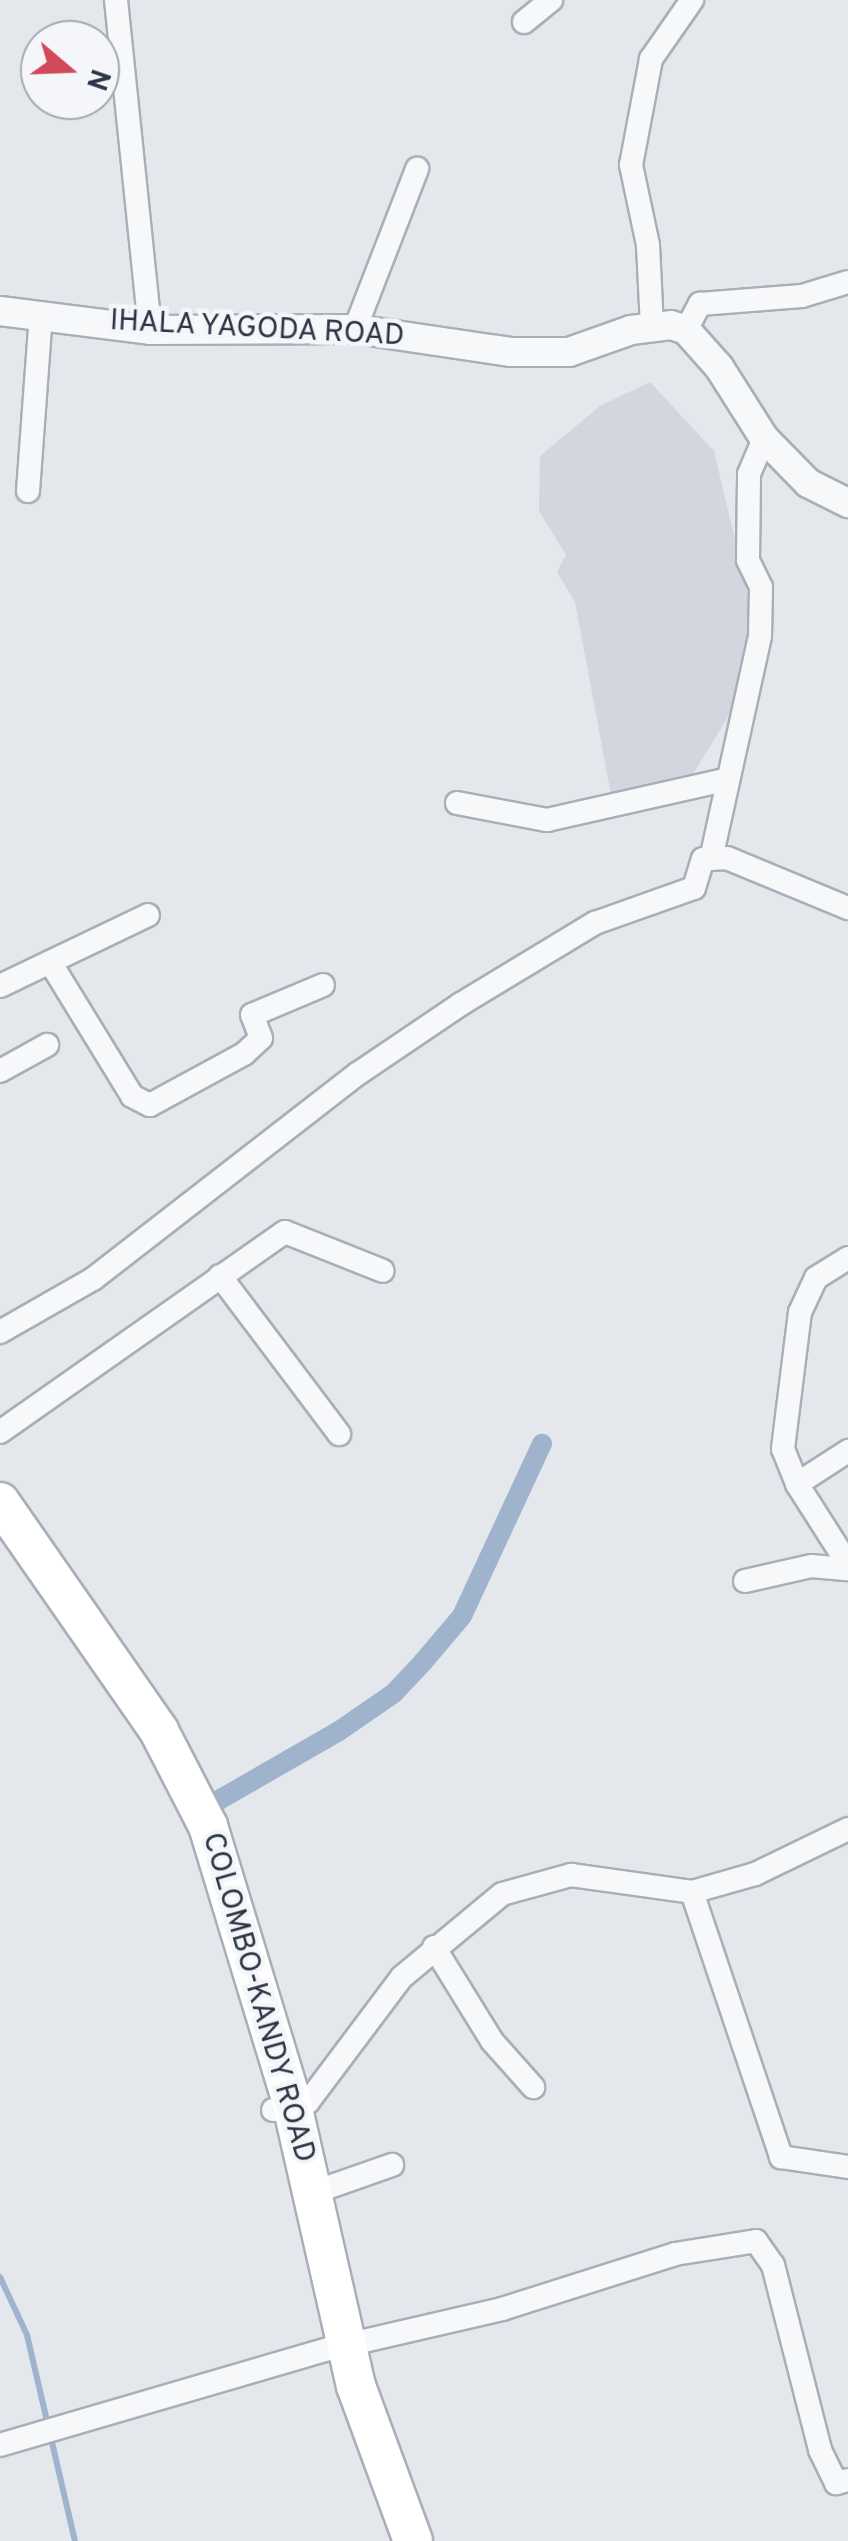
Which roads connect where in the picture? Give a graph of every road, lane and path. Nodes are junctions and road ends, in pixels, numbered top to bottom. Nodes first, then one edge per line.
1 (116, 0) edge
2 (551, 0) edge
3 (692, 0) edge
4 (524, 22) dead end
5 (417, 169) dead end
6 (848, 282) edge
7 (0, 311) edge
8 (41, 314) junction
9 (652, 326) junction
10 (355, 329) junction
11 (150, 330) junction
12 (686, 330) junction
13 (764, 438) junction
14 (28, 492) dead end
15 (848, 503) edge
16 (725, 780) junction
17 (458, 803) dead end
18 (711, 859) junction
19 (848, 908) edge
20 (148, 915) dead end
21 (50, 962) junction
22 (324, 985) dead end
23 (0, 986) edge
24 (47, 1044) dead end
25 (0, 1071) edge
26 (848, 1258) edge
27 (384, 1271) dead end
28 (220, 1276) junction
29 (0, 1332) edge
30 (0, 1432) edge
31 (339, 1434) dead end
32 (848, 1451) edge
33 (796, 1484) junction
34 (0, 1502) edge
35 (0, 1531) edge
36 (848, 1566) edge
37 (745, 1581) dead end
38 (151, 1738) junction
39 (848, 1829) edge
40 (692, 1892) junction
41 (434, 1948) junction
42 (533, 2087) dead end
43 (283, 2109) junction
44 (392, 2165) dead end
45 (848, 2167) edge
46 (312, 2193) junction
47 (338, 2347) junction
48 (6, 2443) edge
49 (848, 2480) edge
50 (392, 2541) edge
51 (413, 2541) edge

1 - 11 street
2 - 4 street
3 - 9 street
5 - 10 street
6 - 12 street
7 - 8 street, IHALA YAGODA ROAD
8 - 11 street, IHALA YAGODA ROAD
8 - 14 street
9 - 10 street, IHALA YAGODA ROAD
9 - 12 street, IHALA YAGODA ROAD
10 - 11 street, IHALA YAGODA ROAD
12 - 13 street
13 - 15 street
13 - 16 street
16 - 17 street
16 - 18 street
18 - 19 street
18 - 29 street
20 - 21 street
21 - 22 street
21 - 23 street
24 - 25 street
26 - 33 street
27 - 28 street
28 - 30 street
28 - 31 street
32 - 33 street
33 - 36 street
34 - 38 highway, COLOMBO-KANDY ROAD
35 - 38 highway, COLOMBO-KANDY ROAD
36 - 37 street
38 - 43 highway, COLOMBO-KANDY ROAD
39 - 40 street
40 - 41 street
40 - 45 street
41 - 42 street
41 - 43 street
43 - 46 highway, COLOMBO-KANDY ROAD
43 - 47 highway, COLOMBO-KANDY ROAD
44 - 46 street
46 - 47 highway, COLOMBO-KANDY ROAD
47 - 48 street
47 - 49 street
47 - 50 highway, COLOMBO-KANDY ROAD
47 - 51 highway, COLOMBO-KANDY ROAD

